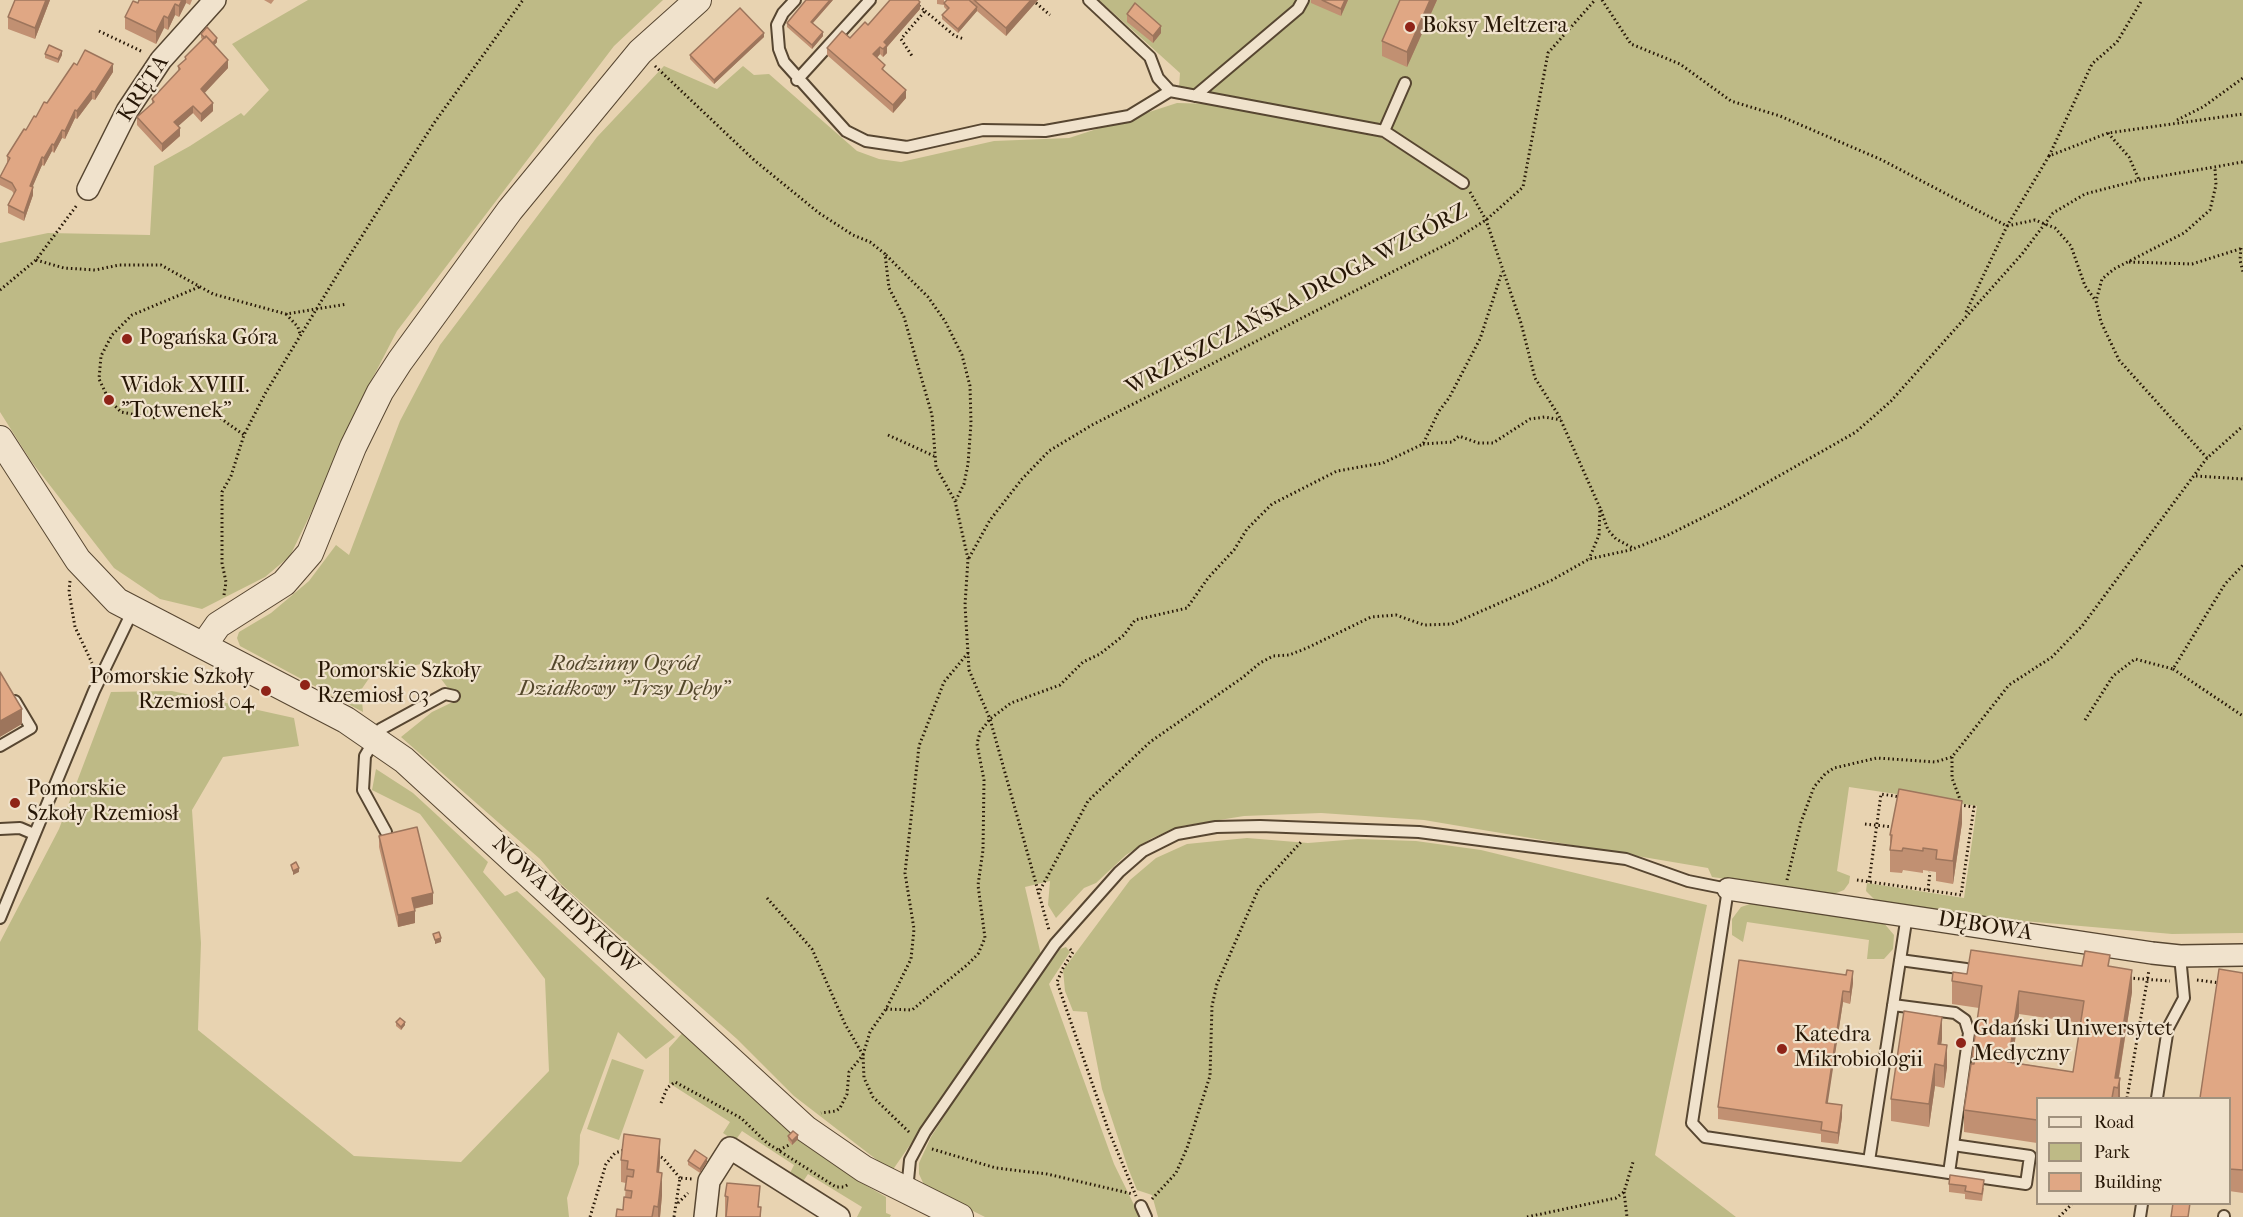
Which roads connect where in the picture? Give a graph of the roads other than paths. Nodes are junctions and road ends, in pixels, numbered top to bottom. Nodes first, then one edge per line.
1 (216, 0) edge
2 (698, 0) edge
3 (795, 0) edge
4 (870, 0) edge
5 (1089, 0) edge
6 (1303, 0) edge
7 (797, 80) junction
8 (1405, 83) dead end
9 (1170, 91) junction
10 (1195, 96) junction
11 (1384, 132) junction
12 (1463, 183) road end
13 (88, 189) road end
14 (0, 439) edge
15 (133, 610) junction
16 (204, 645) junction
17 (10, 692) edge
18 (454, 696) dead end
19 (374, 738) junction
20 (0, 746) edge
21 (0, 829) edge
22 (386, 832) edge
23 (34, 834) junction
24 (1728, 889) junction
25 (1907, 915) junction
26 (0, 918) edge
27 (2243, 955) edge
28 (2180, 956) junction
29 (1900, 960) junction
30 (1966, 969) edge
31 (1893, 1005) junction
32 (2157, 1097) edge
33 (1953, 1145) junction
34 (1869, 1161) junction
35 (1949, 1173) junction
36 (907, 1192) junction
37 (1141, 1206) road end
38 (705, 1217) edge
39 (839, 1217) edge
40 (960, 1217) edge
41 (1146, 1217) edge

1 - 13 street, KRĘTA
2 - 16 street
3 - 7 lane
4 - 7 lane
5 - 9 lane
6 - 10 lane
7 - 9 lane
8 - 11 lane
9 - 10 lane
10 - 11 lane
11 - 12 lane
14 - 15 street, NOWA MEDYKÓW
15 - 16 street, NOWA MEDYKÓW
15 - 23 lane
16 - 19 street, NOWA MEDYKÓW
17 - 20 lane
18 - 19 lane
19 - 22 lane
19 - 36 street, NOWA MEDYKÓW
21 - 23 lane
23 - 26 lane
24 - 25 street, DĘBOWA
24 - 34 lane
24 - 36 lane
25 - 28 street, DĘBOWA
25 - 29 lane
27 - 28 street, DĘBOWA
28 - 32 lane
29 - 30 lane
29 - 31 lane
31 - 33 lane
31 - 34 lane
33 - 35 lane
33 - 35 lane
34 - 35 lane
36 - 40 street, NOWA MEDYKÓW
37 - 41 lane
38 - 39 street

